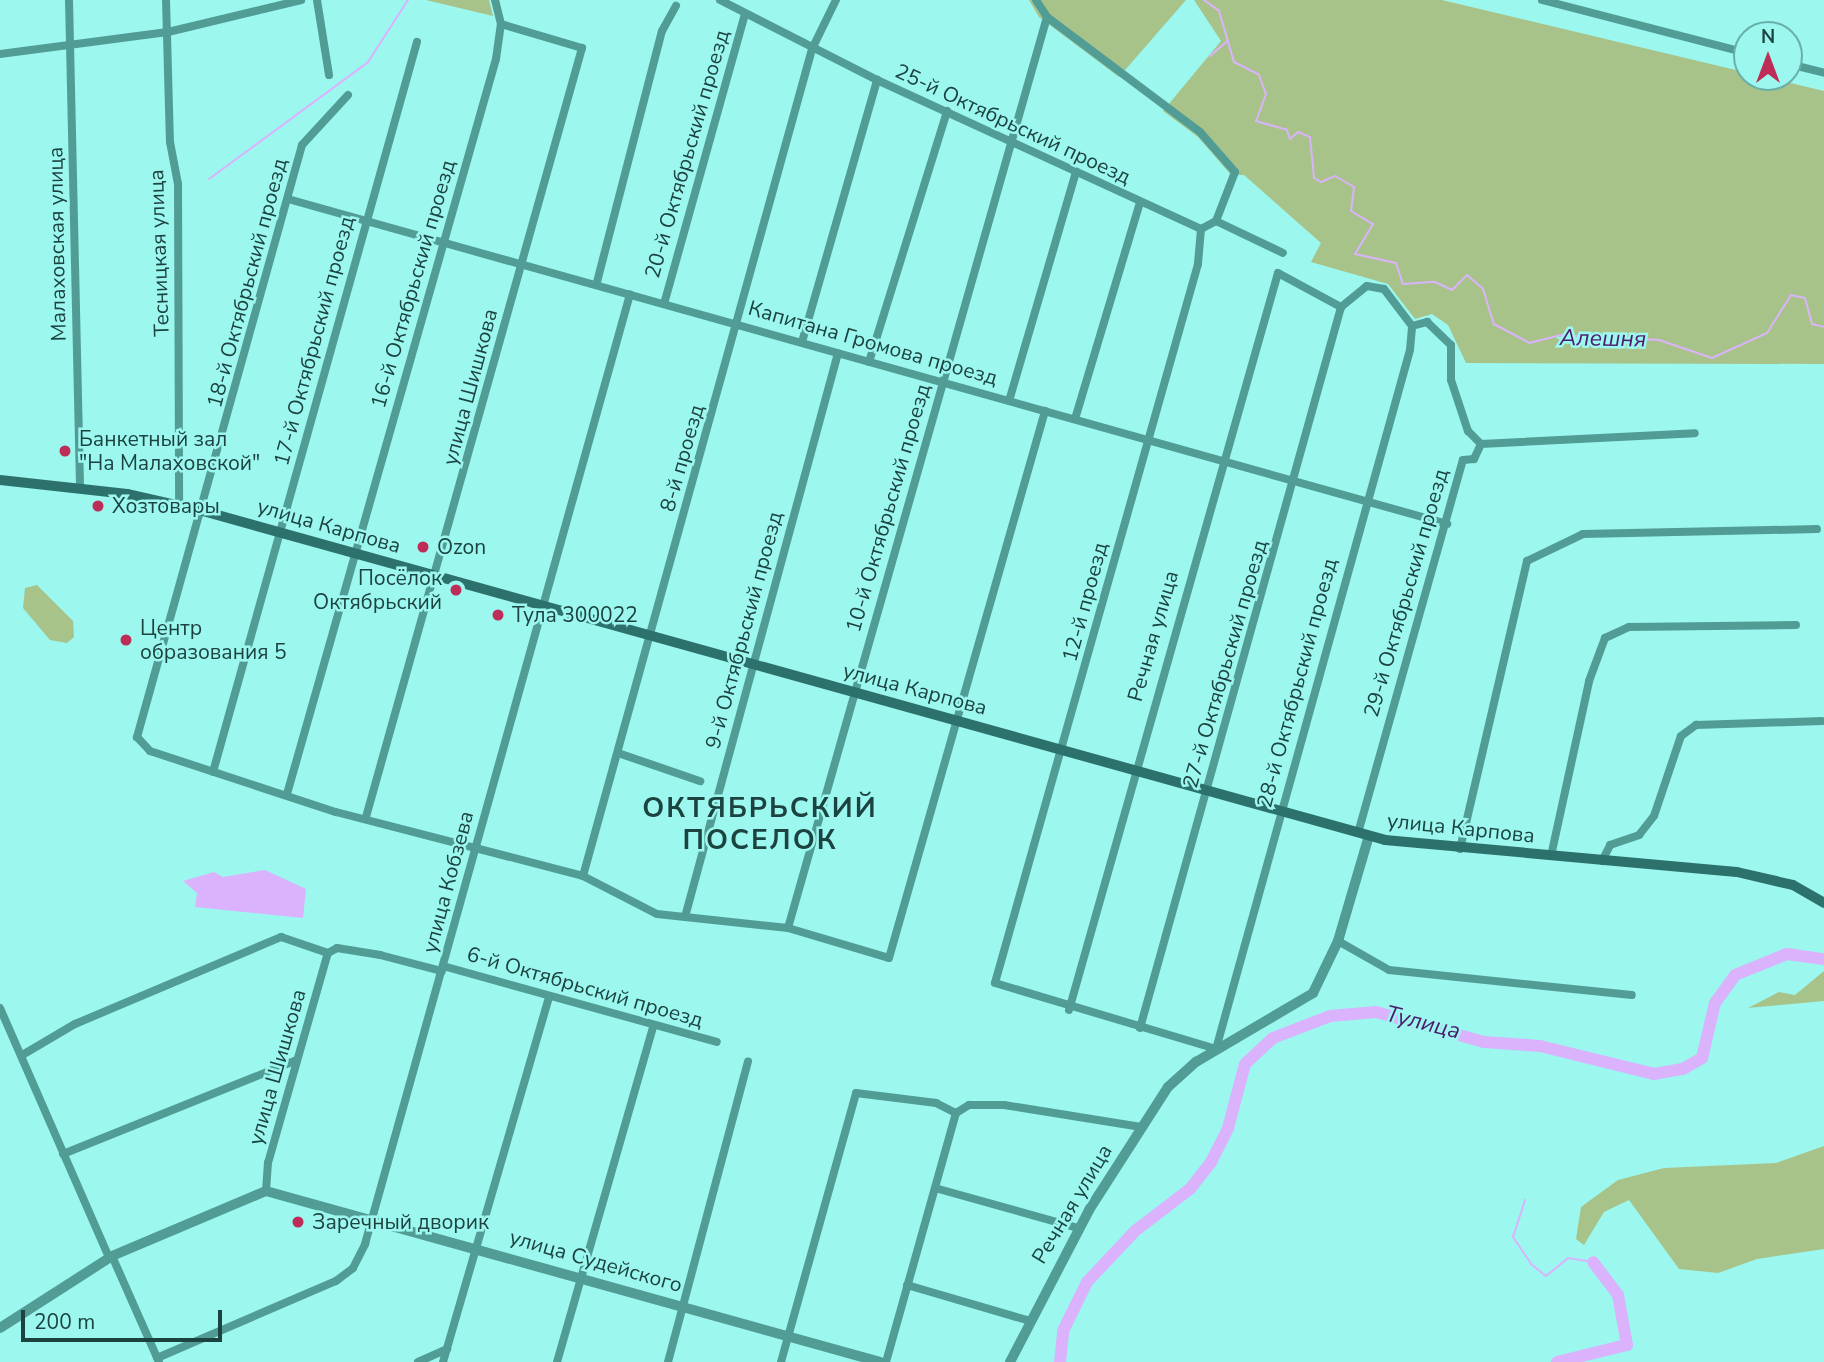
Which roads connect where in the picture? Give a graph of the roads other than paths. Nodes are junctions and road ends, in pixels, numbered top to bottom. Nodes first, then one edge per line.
1 (69, 0) edge
2 (166, 0) edge
3 (301, 0) edge
4 (317, 0) edge
5 (495, 0) edge
6 (836, 0) edge
7 (1036, 0) edge
8 (1542, 0) edge
9 (721, 1) edge
10 (676, 6) dead end
11 (745, 14) junction
12 (1047, 17) junction
13 (501, 24) junction
14 (168, 32) junction
15 (416, 42) dead end
16 (71, 48) junction
17 (812, 49) junction
18 (1733, 49) edge
19 (0, 54) edge
20 (1803, 68) edge
21 (1824, 74) edge
22 (329, 75) dead end
23 (877, 80) junction
24 (348, 95) dead end
25 (947, 111) junction
26 (1008, 139) junction
27 (1076, 172) junction
28 (288, 199) junction
29 (1140, 203) junction
30 (365, 220) junction
31 (1216, 221) junction
32 (1201, 229) junction
33 (441, 242) junction
34 (1283, 253) dead end
35 (522, 263) junction
36 (597, 282) junction
37 (630, 294) junction
38 (664, 303) junction
39 (1341, 307) junction
40 (738, 323) junction
41 (1412, 326) junction
42 (802, 342) junction
43 (838, 353) junction
44 (869, 362) junction
45 (942, 383) junction
46 (1009, 401) junction
47 (1045, 411) junction
48 (1075, 419) junction
49 (1695, 433) dead end
50 (1148, 439) junction
51 (1481, 444) junction
52 (1222, 459) junction
53 (1294, 479) junction
54 (0, 480) edge
55 (80, 488) junction
56 (1364, 500) junction
57 (179, 505) junction
58 (203, 511) junction
59 (1447, 524) junction
60 (1817, 529) dead end
61 (280, 532) junction
62 (358, 554) junction
63 (437, 576) junction
64 (543, 606) junction
65 (1796, 625) dead end
66 (651, 636) junction
67 (752, 664) junction
68 (853, 692) junction
69 (959, 721) junction
70 (1822, 721) edge
71 (1062, 751) junction
72 (618, 753) junction
73 (1135, 771) junction
74 (213, 772) junction
75 (700, 781) dead end
76 (1208, 791) junction
77 (287, 794) junction
78 (1280, 811) junction
79 (366, 817) junction
80 (1364, 835) junction
81 (1460, 849) junction
82 (474, 850) junction
83 (1551, 856) junction
84 (1602, 861) junction
85 (583, 876) junction
86 (1824, 902) edge
87 (685, 917) junction
88 (788, 928) junction
89 (1338, 941) junction
90 (328, 953) junction
91 (443, 968) junction
92 (1632, 995) dead end
93 (549, 998) junction
94 (0, 1008) edge
95 (1069, 1010) junction
96 (653, 1028) junction
97 (1140, 1028) junction
98 (717, 1042) dead end
99 (1216, 1049) junction
100 (24, 1054) junction
101 (297, 1060) junction
102 (748, 1061) dead end
103 (956, 1113) junction
104 (1141, 1127) junction
105 (63, 1154) junction
106 (935, 1188) junction
107 (266, 1191) junction
108 (372, 1217) junction
109 (1078, 1228) junction
110 (478, 1248) junction
111 (111, 1256) junction
112 (582, 1278) junction
113 (907, 1285) junction
114 (684, 1306) junction
115 (1030, 1321) junction
116 (0, 1328) edge
117 (788, 1336) junction
118 (447, 1349) junction
119 (158, 1360) edge
120 (418, 1362) edge
121 (443, 1362) edge
122 (557, 1362) edge
123 (668, 1362) edge
124 (780, 1362) edge
125 (883, 1362) edge
126 (1010, 1362) edge

1 - 16 street, Малаховская улица
2 - 14 street, Тесницкая улица
3 - 14 street
4 - 22 street
5 - 13 street
6 - 17 street
7 - 12 street
8 - 18 street
9 - 11 street, 25-й Октябрьский проезд
10 - 36 street
11 - 17 street, 25-й Октябрьский проезд
11 - 38 street, 20-й Октябрьский проезд
12 - 26 street, 10-й Октябрьский проезд
12 - 31 street
13 - 33 street, 16-й Октябрьский проезд
13 - 35 street, улица Шишкова
14 - 16 street
14 - 57 street, Тесницкая улица
15 - 30 street, 17-й Октябрьский проезд
16 - 19 street
16 - 55 street, Малаховская улица
17 - 23 street, 25-й Октябрьский проезд
17 - 40 street, 8-й проезд
20 - 21 street
23 - 25 street, 25-й Октябрьский проезд
23 - 42 street
24 - 28 street, 18-й Октябрьский проезд
25 - 26 street, 25-й Октябрьский проезд
25 - 44 street
26 - 27 street, 25-й Октябрьский проезд
26 - 45 street, 10-й Октябрьский проезд
27 - 29 street, 25-й Октябрьский проезд
27 - 46 street
28 - 30 street, Капитана Громова проезд
28 - 58 street, 18-й Октябрьский проезд
29 - 32 street, 25-й Октябрьский проезд
29 - 48 street
30 - 33 street, Капитана Громова проезд
30 - 61 street, 17-й Октябрьский проезд
31 - 32 street
31 - 34 street
32 - 50 street, 12-й проезд
33 - 35 street, Капитана Громова проезд
33 - 62 street, 16-й Октябрьский проезд
35 - 36 street, Капитана Громова проезд
35 - 63 street, улица Шишкова
36 - 37 street, Капитана Громова проезд
37 - 38 street, Капитана Громова проезд
37 - 64 street, улица Кобзева
38 - 40 street, Капитана Громова проезд
39 - 41 street
39 - 52 street, Речная улица
39 - 53 street, 27-й Октябрьский проезд
40 - 42 street, Капитана Громова проезд
40 - 66 street, 8-й проезд
41 - 51 street
41 - 56 street, 28-й Октябрьский проезд
42 - 43 street, Капитана Громова проезд
43 - 44 street, Капитана Громова проезд
43 - 67 street, 9-й Октябрьский проезд
44 - 45 street, Капитана Громова проезд
45 - 46 street, Капитана Громова проезд
45 - 68 street, 10-й Октябрьский проезд
46 - 47 street, Капитана Громова проезд
47 - 48 street, Капитана Громова проезд
47 - 69 street
48 - 50 street, Капитана Громова проезд
49 - 51 street
50 - 52 street, Капитана Громова проезд
50 - 71 street, 12-й проезд
51 - 59 street, 29-й Октябрьский проезд
52 - 53 street, Капитана Громова проезд
52 - 73 street, Речная улица
53 - 56 street, Капитана Громова проезд
53 - 76 street, 27-й Октябрьский проезд
54 - 55 main road, улица Карпова
55 - 57 main road, улица Карпова
56 - 59 street, Капитана Громова проезд
56 - 78 street, 28-й Октябрьский проезд
57 - 58 main road, улица Карпова
58 - 61 main road, улица Карпова
58 - 74 street, 18-й Октябрьский проезд
59 - 80 street, 29-й Октябрьский проезд
60 - 81 street
61 - 62 main road, улица Карпова
61 - 74 street, 17-й Октябрьский проезд
62 - 63 main road, улица Карпова
62 - 77 street, 16-й Октябрьский проезд
63 - 64 main road, улица Карпова
63 - 79 street, улица Шишкова
64 - 66 main road, улица Карпова
64 - 82 street, улица Кобзева
65 - 83 street
66 - 67 main road, улица Карпова
66 - 72 street, 8-й проезд
67 - 68 main road, улица Карпова
67 - 87 street, 9-й Октябрьский проезд
68 - 69 main road, улица Карпова
68 - 88 street, 10-й Октябрьский проезд
69 - 71 main road, улица Карпова
69 - 88 street
70 - 84 street
71 - 73 main road, улица Карпова
71 - 95 street, 12-й проезд
72 - 75 street
72 - 85 street, 8-й проезд
73 - 76 main road, улица Карпова
73 - 95 street, Речная улица
74 - 77 street
76 - 78 main road, улица Карпова
76 - 97 street, 27-й Октябрьский проезд
77 - 79 street
78 - 80 main road, улица Карпова
78 - 99 street, 28-й Октябрьский проезд
79 - 82 street
80 - 81 main road, улица Карпова
80 - 89 street, 29-й Октябрьский проезд
81 - 83 main road, улица Карпова
82 - 85 street
82 - 91 street, улица Кобзева
83 - 84 main road, улица Карпова
84 - 86 main road, улица Карпова
85 - 87 street
87 - 88 street
89 - 92 street
89 - 99 street, 29-й Октябрьский проезд
90 - 91 street, 6-й Октябрьский проезд
90 - 100 street, 6-й Октябрьский проезд
90 - 101 street, улица Шишкова
91 - 93 street, 6-й Октябрьский проезд
91 - 108 street, улица Кобзева
93 - 96 street, 6-й Октябрьский проезд
93 - 110 street
94 - 100 street
95 - 97 street
96 - 98 street, 6-й Октябрьский проезд
96 - 112 street
97 - 99 street
99 - 104 street, Речная улица
100 - 105 street
101 - 105 street
101 - 107 street, улица Шишкова
102 - 114 street
103 - 104 street
103 - 106 street
103 - 117 street
104 - 109 street, Речная улица
105 - 111 street
106 - 109 street
106 - 113 street
107 - 108 street, улица Судейского
107 - 111 street
108 - 110 street, улица Судейского
108 - 119 street, улица Кобзева
109 - 115 street, Речная улица
110 - 112 street, улица Судейского
110 - 118 street
111 - 116 street
111 - 119 street
112 - 114 street, улица Судейского
112 - 122 street
113 - 115 street
113 - 125 street
114 - 117 street, улица Судейского
114 - 123 street
115 - 126 street, Речная улица
117 - 124 street
117 - 125 street, улица Судейского
118 - 120 street
118 - 121 street

